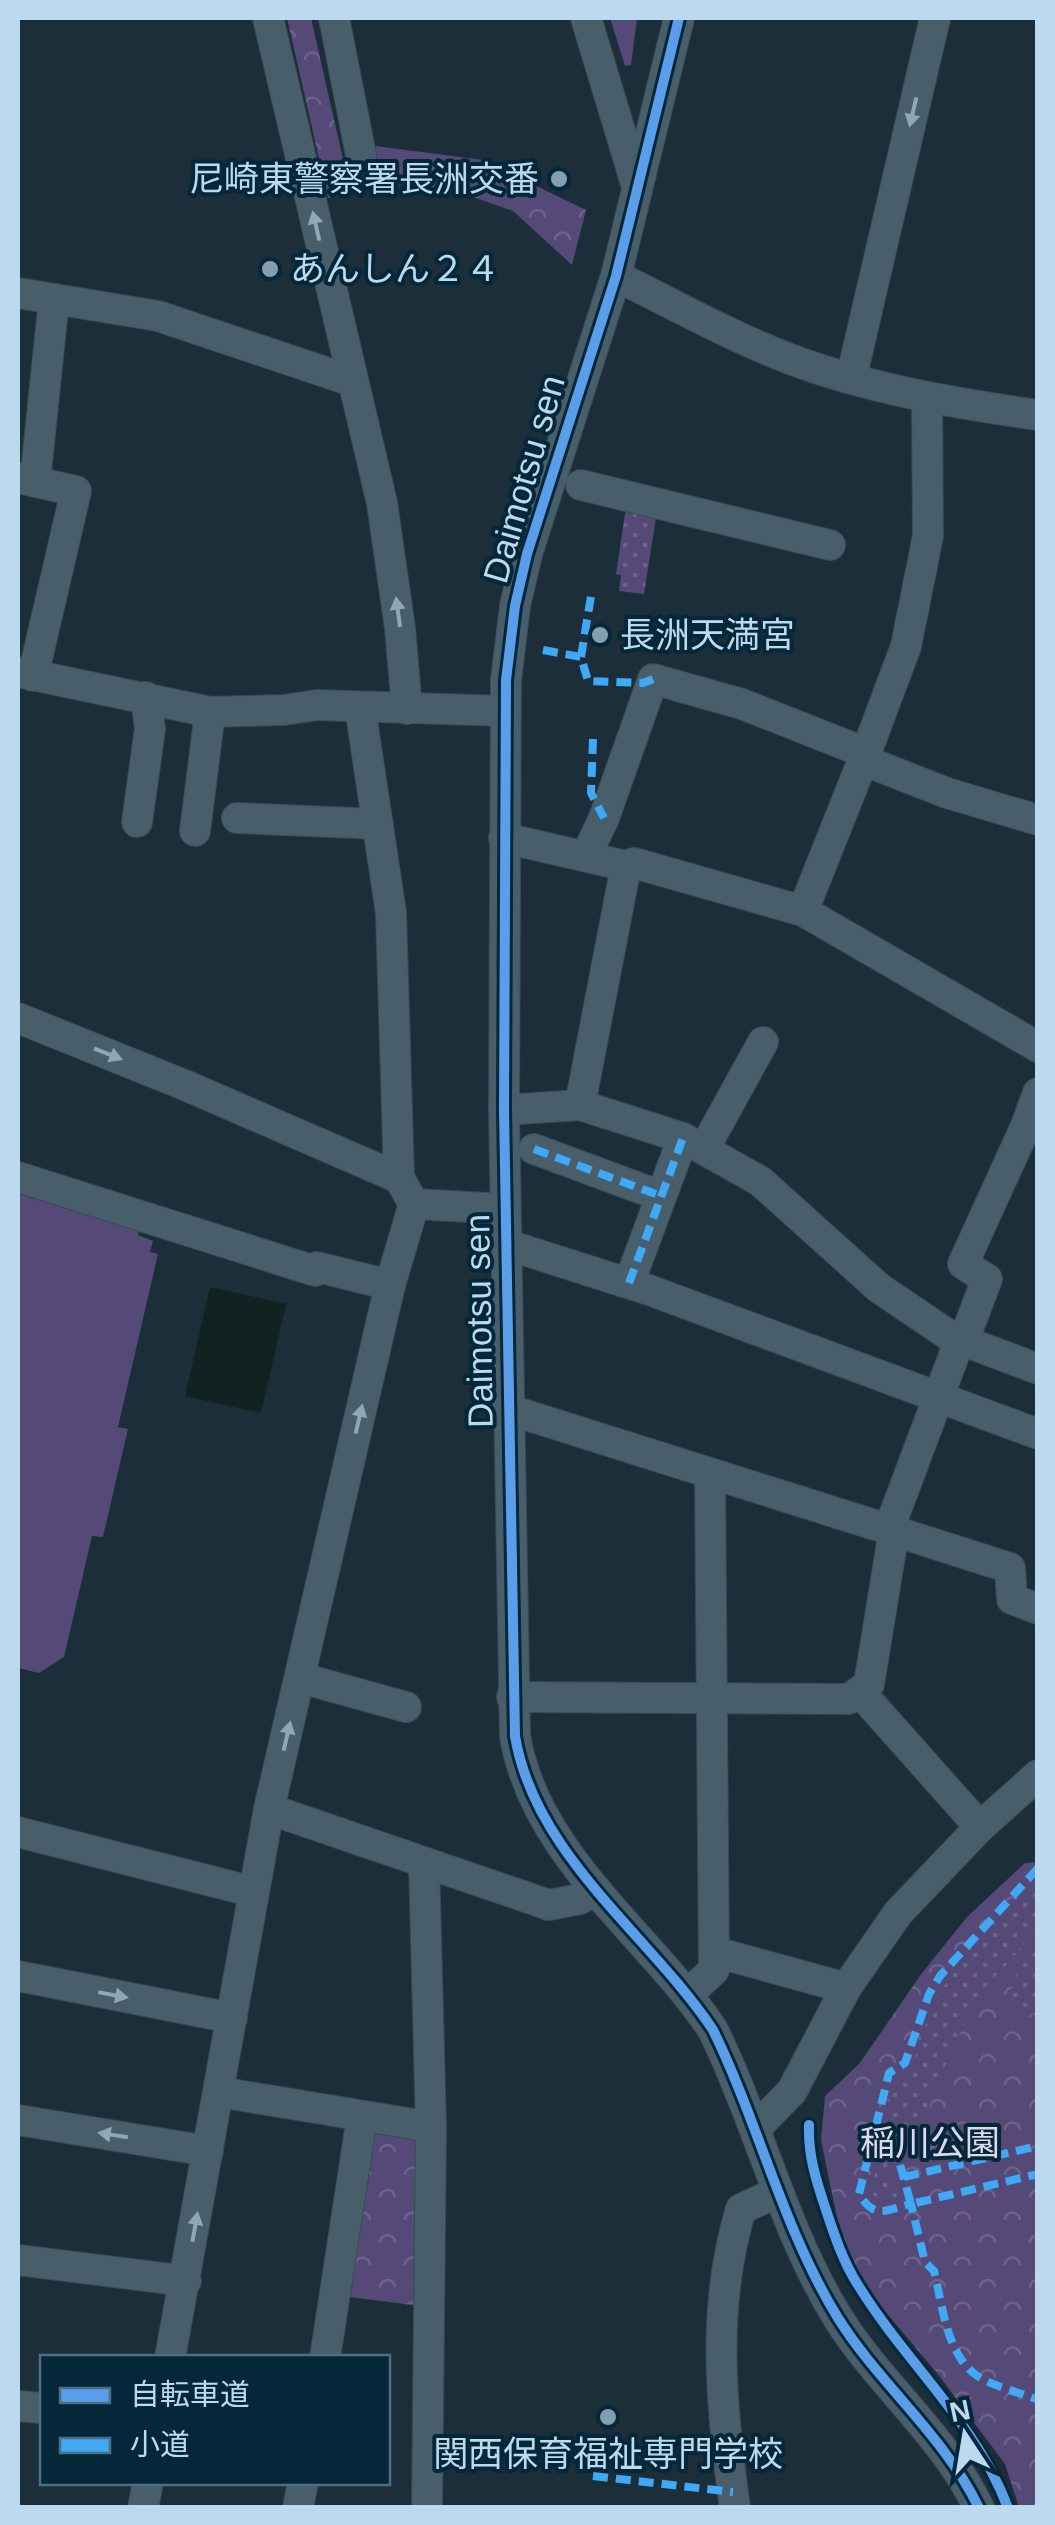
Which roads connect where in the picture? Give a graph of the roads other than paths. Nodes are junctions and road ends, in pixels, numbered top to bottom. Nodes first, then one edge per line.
1 (268, 18) edge
2 (334, 18) edge
3 (586, 18) edge
4 (679, 18) edge
5 (935, 18) edge
6 (361, 155) dead end
7 (637, 188) junction
8 (616, 276) junction
9 (18, 294) edge
10 (54, 299) junction
11 (851, 379) junction
12 (352, 381) junction
13 (927, 398) junction
14 (1038, 415) edge
15 (26, 480) edge
16 (581, 484) dead end
17 (830, 545) dead end
18 (25, 674) edge
19 (146, 697) junction
20 (360, 707) junction
21 (407, 709) junction
22 (506, 711) junction
23 (210, 712) junction
24 (865, 756) junction
25 (236, 818) dead end
26 (1038, 820) edge
27 (137, 822) dead end
28 (378, 824) junction
29 (195, 831) dead end
30 (504, 838) junction
31 (586, 856) junction
32 (626, 866) junction
33 (803, 910) junction
34 (18, 1018) edge
35 (763, 1042) dead end
36 (1038, 1047) edge
37 (1038, 1093) edge
38 (580, 1106) junction
39 (504, 1110) junction
40 (1032, 1128) edge
41 (694, 1143) junction
42 (534, 1149) dead end
43 (18, 1177) edge
44 (406, 1191) junction
45 (661, 1196) junction
46 (505, 1210) junction
47 (505, 1244) junction
48 (629, 1283) junction
49 (390, 1285) junction
50 (960, 1341) junction
51 (1038, 1369) edge
52 (938, 1395) junction
53 (508, 1409) junction
54 (1038, 1434) edge
55 (710, 1474) junction
56 (894, 1531) junction
57 (1038, 1609) edge
58 (301, 1678) junction
59 (860, 1692) junction
60 (714, 1696) junction
61 (512, 1697) junction
62 (406, 1707) dead end
63 (1038, 1775) edge
64 (269, 1808) junction
65 (980, 1827) junction
66 (18, 1832) edge
67 (424, 1863) junction
68 (596, 1890) junction
69 (254, 1892) junction
70 (715, 1952) junction
71 (18, 1976) edge
72 (846, 1988) junction
73 (688, 1993) junction
74 (232, 2018) junction
75 (219, 2092) junction
76 (362, 2117) junction
77 (18, 2120) edge
78 (430, 2127) junction
79 (756, 2128) junction
80 (208, 2151) junction
81 (778, 2192) junction
82 (18, 2260) edge
83 (186, 2282) junction
84 (173, 2355) edge
85 (325, 2355) edge
86 (428, 2508) edge
87 (735, 2508) edge
88 (979, 2508) edge

12 -> 1 street
2 - 6 street
3 - 7 street
4 - 7 street, Daimotsu sen
5 -> 11 street
7 - 8 street, Daimotsu sen
8 - 11 street
8 - 22 street, Daimotsu sen
9 - 10 street
10 - 12 street
10 - 15 street
11 - 13 street
21 -> 12 street
13 - 14 street
13 - 24 street
15 - 18 street
16 - 17 street
18 - 19 street
19 - 23 street
19 - 27 street
20 - 21 street
20 - 23 street
20 - 28 street
21 - 22 street
22 - 30 street, Daimotsu sen
23 - 29 street
24 - 26 street
24 - 31 street
24 - 33 street
25 - 28 street
28 - 44 street
30 - 31 street
30 - 39 street, Daimotsu sen
31 - 32 street
32 - 33 street
32 - 38 street
33 - 36 street
34 -> 44 street
35 - 41 street
37 - 40 street
38 - 39 street
38 - 41 street
39 - 46 street, Daimotsu sen
40 - 50 street
41 - 45 street
41 - 50 street
42 - 45 street
43 - 49 street
44 - 46 street
44 - 49 street
45 - 48 street
46 - 47 street, Daimotsu sen
47 - 48 street
47 - 53 street, Daimotsu sen
48 - 52 street
58 -> 49 street
50 - 51 street
50 - 52 street
52 - 54 street
52 - 56 street
53 - 55 street
53 - 61 street, Daimotsu sen
55 - 56 street
55 - 60 street
56 - 57 street
56 - 59 street
58 - 62 street
64 -> 58 street
59 - 60 street
59 - 65 street
60 - 61 street
60 - 70 street
61 - 68 street, Daimotsu sen
63 - 65 street
64 - 67 street
64 - 69 street
65 - 72 street
66 - 69 street
67 - 68 street
67 - 78 street
68 - 73 street, Daimotsu sen
69 - 74 street
70 - 72 street
70 - 73 street
71 -> 74 street
72 - 79 street
73 - 79 street, Daimotsu sen
74 - 75 street
75 - 76 street
75 - 80 street
76 - 78 street
76 - 85 street
80 -> 77 street
78 - 86 street
79 - 81 street, Daimotsu sen
83 -> 80 street
81 - 87 street
81 - 88 street, Daimotsu sen
82 - 83 street
83 - 84 street

